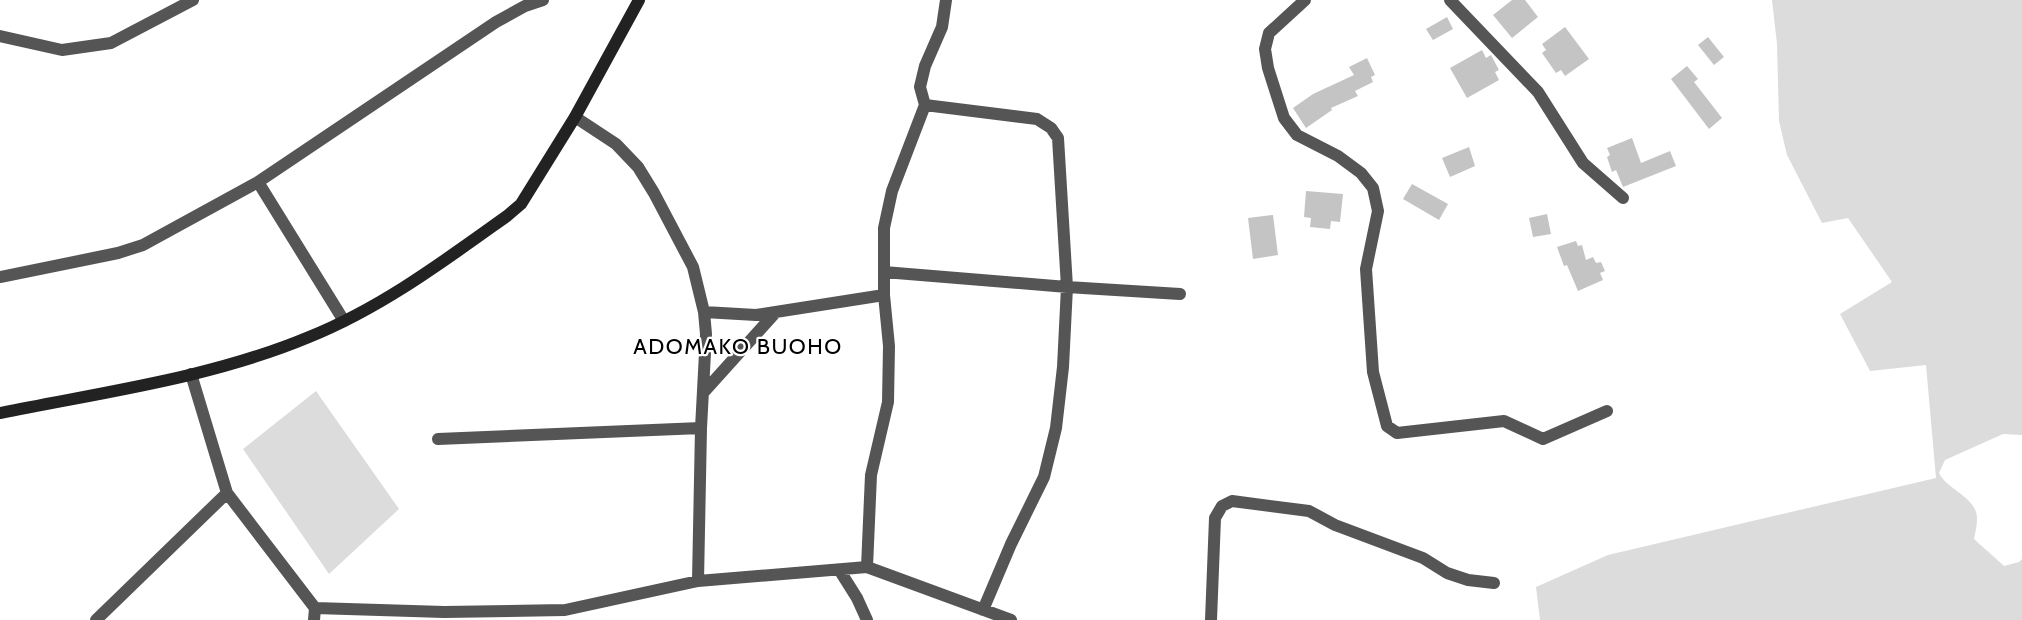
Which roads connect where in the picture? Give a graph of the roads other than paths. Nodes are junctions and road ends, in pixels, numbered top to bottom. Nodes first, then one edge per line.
1 (193, 0) edge
2 (543, 0) edge
3 (639, 0) edge
4 (946, 0) edge
5 (1305, 0) edge
6 (1450, 0) edge
7 (0, 36) edge
8 (925, 105) junction
9 (575, 117) junction
10 (258, 182) junction
11 (1623, 198) dead end
12 (884, 272) junction
13 (0, 277) edge
14 (1067, 288) junction
15 (1180, 294) dead end
16 (884, 295) junction
17 (704, 312) junction
18 (776, 312) junction
19 (344, 321) junction
20 (190, 374) junction
21 (703, 393) junction
22 (1607, 411) dead end
23 (0, 412) edge
24 (701, 428) junction
25 (438, 439) dead end
26 (227, 493) junction
27 (867, 567) junction
28 (840, 571) junction
29 (698, 581) junction
30 (1494, 583) dead end
31 (983, 610) junction
32 (314, 614) edge
33 (445, 616) edge
34 (96, 620) edge
35 (867, 620) edge
36 (1011, 620) edge
37 (1211, 620) edge

1 - 7 street
2 - 10 street
3 - 9 street
4 - 8 street
5 - 22 street
6 - 11 street
8 - 12 street
8 - 14 street
9 - 17 street
9 - 19 street
10 - 13 street
10 - 19 street
12 - 14 street
12 - 16 street
14 - 15 street
14 - 31 street
16 - 18 street
16 - 27 street
17 - 18 street
17 - 21 street
18 - 21 street
19 - 20 street
20 - 23 street
20 - 26 street
21 - 24 street
24 - 25 street
24 - 29 street
26 - 32 street
26 - 34 street
27 - 28 street
27 - 31 street
28 - 29 street
28 - 35 street
29 - 33 street
30 - 37 street
31 - 36 street
32 - 33 street

